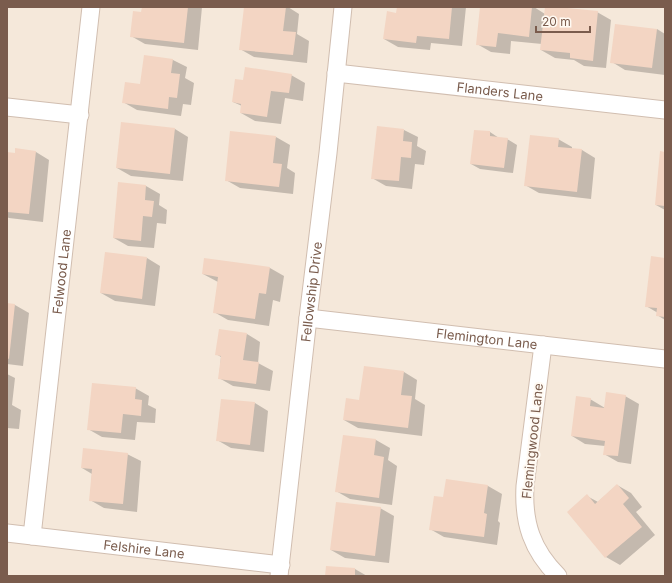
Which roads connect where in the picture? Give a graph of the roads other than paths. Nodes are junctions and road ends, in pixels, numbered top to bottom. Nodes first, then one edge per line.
1 (91, 7) edge
2 (343, 7) edge
3 (336, 73) junction
4 (7, 107) edge
5 (665, 110) edge
6 (80, 115) junction
7 (308, 318) junction
8 (543, 345) junction
9 (665, 359) edge
10 (7, 533) edge
11 (32, 536) junction
12 (280, 570) edge
13 (558, 576) edge

1 - 6 street, Felwood Lane
2 - 3 street, Fellowship Drive
3 - 5 street, Flanders Lane
3 - 7 street, Fellowship Drive
4 - 6 street
6 - 11 street, Felwood Lane
7 - 8 street, Flemington Lane
7 - 12 street, Fellowship Drive
8 - 9 street, Flemington Lane
8 - 13 street, Flemingwood Lane
10 - 11 street, Felshire Lane
11 - 12 street, Felshire Lane

